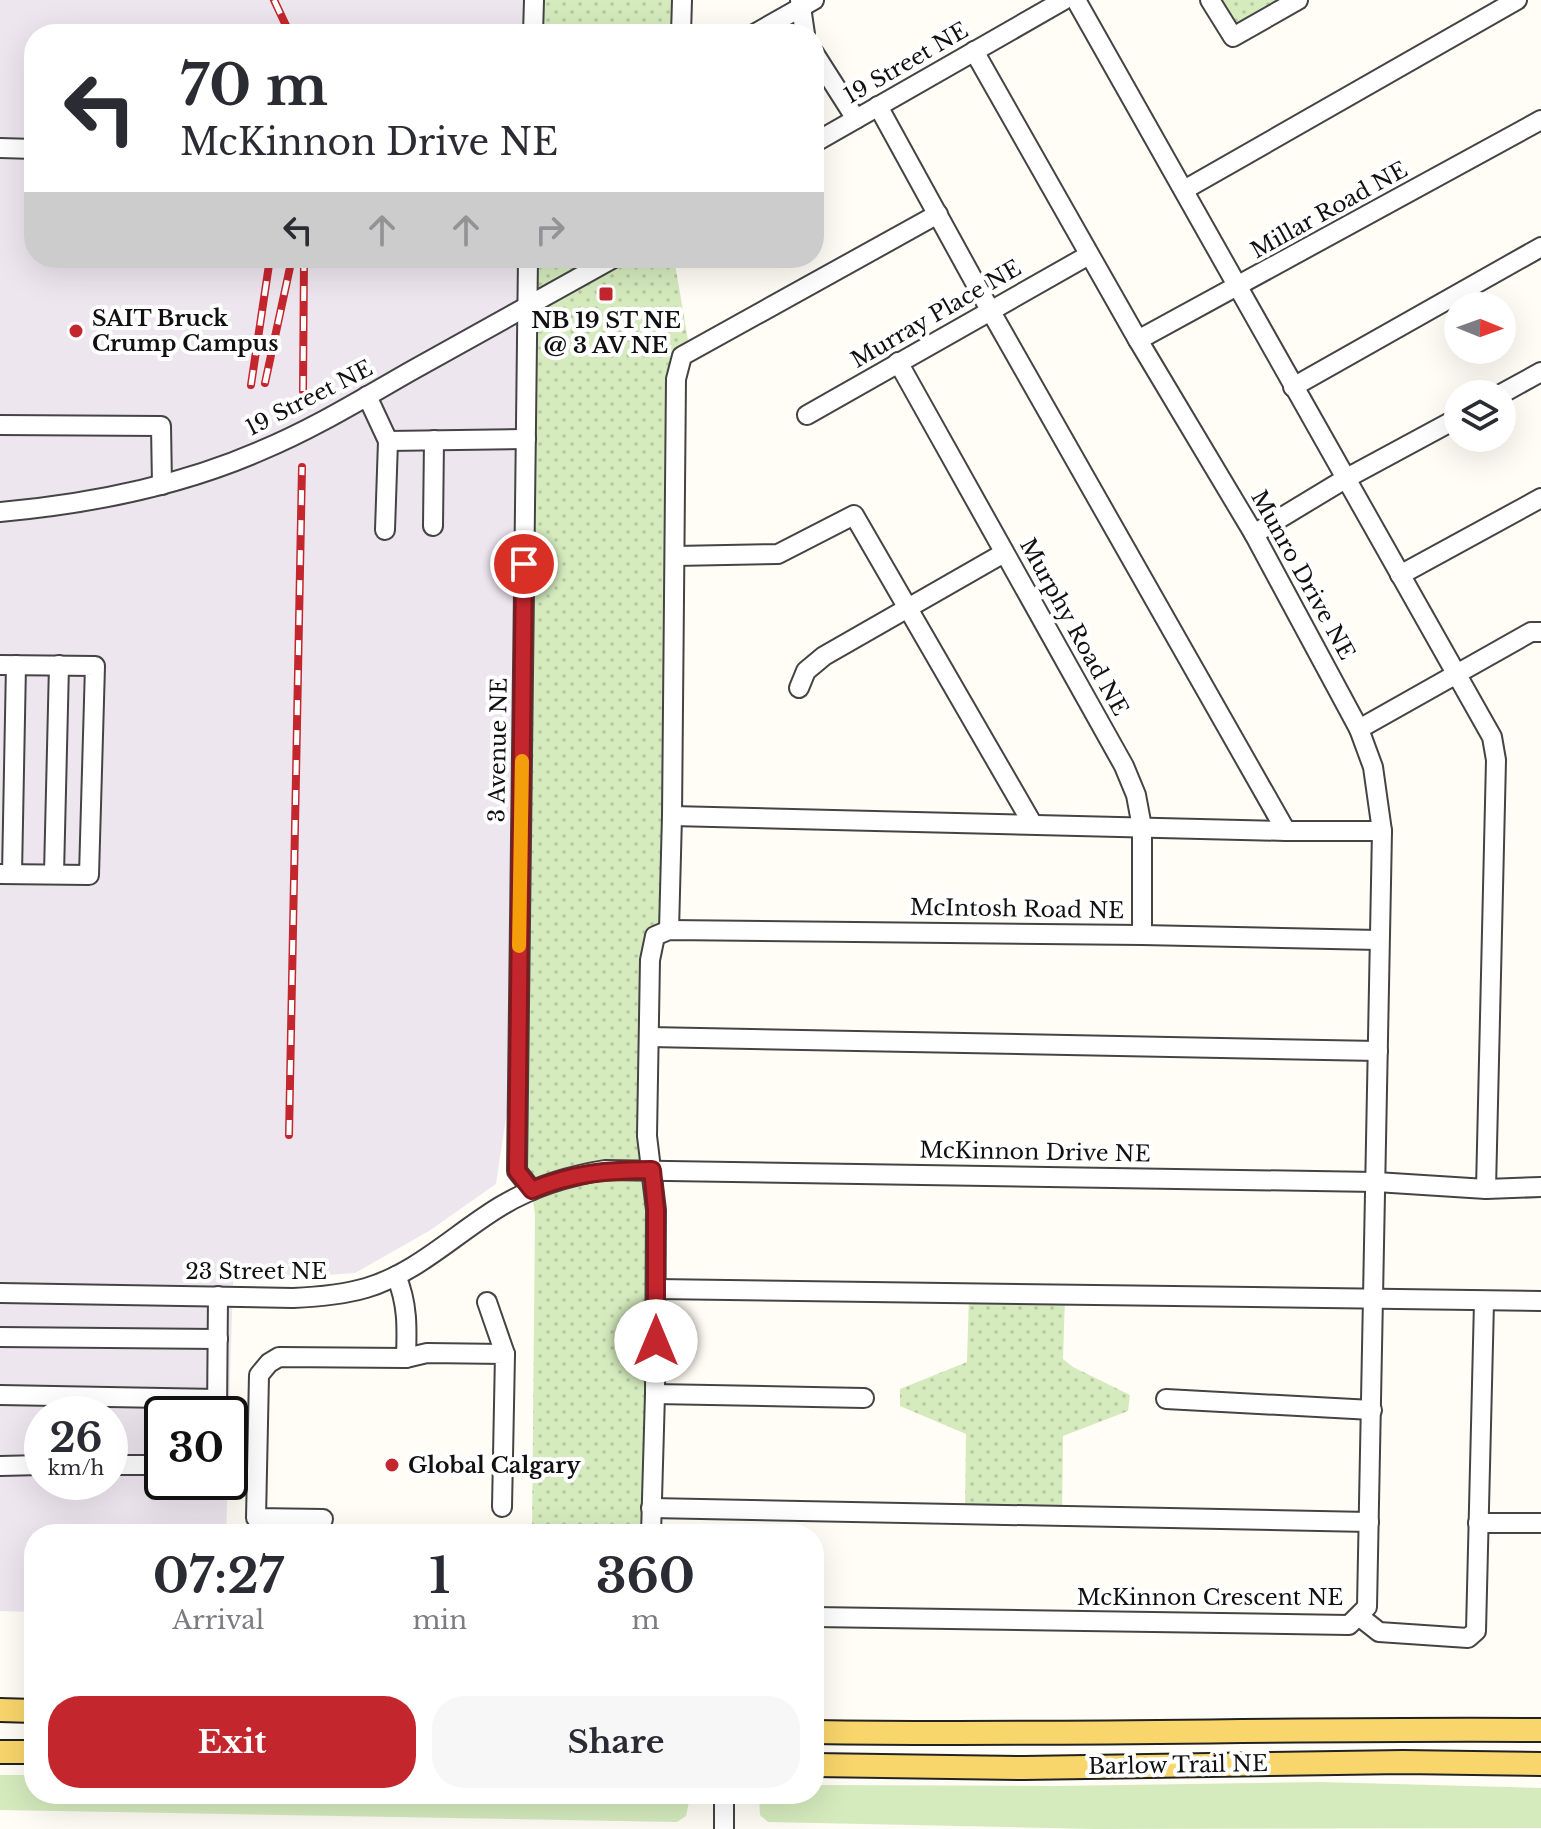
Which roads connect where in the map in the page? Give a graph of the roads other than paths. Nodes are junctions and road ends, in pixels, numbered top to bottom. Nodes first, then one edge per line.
1 (534, 0) edge
2 (682, 0) edge
3 (1064, 0) edge
4 (1076, 0) edge
5 (1210, 0) edge
6 (1298, 0) edge
7 (1517, 0) edge
8 (805, 3) edge
9 (533, 24) edge
10 (681, 24) edge
11 (770, 24) edge
12 (805, 24) edge
13 (974, 51) junction
14 (824, 69) edge
15 (878, 106) junction
16 (856, 119) junction
17 (1541, 120) edge
18 (824, 137) edge
19 (0, 148) edge
20 (24, 149) edge
21 (1184, 190) junction
22 (938, 214) junction
23 (1541, 247) edge
24 (1089, 255) junction
25 (528, 268) edge
26 (596, 268) edge
27 (1239, 287) junction
28 (527, 306) junction
29 (990, 310) junction
30 (1138, 340) junction
31 (898, 362) junction
32 (1541, 372) edge
33 (1516, 386) edge
34 (1293, 387) junction
35 (367, 396) junction
36 (807, 415) dead end
37 (0, 425) edge
38 (1444, 426) edge
39 (526, 439) junction
40 (434, 440) junction
41 (388, 441) junction
42 (1345, 479) junction
43 (162, 485) junction
44 (1541, 498) edge
45 (0, 512) edge
46 (433, 526) dead end
47 (385, 530) dead end
48 (1254, 534) junction
49 (1004, 553) junction
50 (675, 556) junction
51 (1400, 575) junction
52 (908, 607) junction
53 (1541, 632) edge
54 (8, 665) edge
55 (59, 665) junction
56 (1457, 675) junction
57 (799, 688) dead end
58 (1359, 729) junction
59 (672, 816) junction
60 (1032, 823) junction
61 (1142, 827) junction
62 (1286, 831) junction
63 (1382, 831) junction
64 (6, 874) edge
65 (54, 874) junction
66 (662, 933) junction
67 (1142, 935) junction
68 (1379, 940) junction
69 (649, 1037) junction
70 (1378, 1051) junction
71 (652, 1170) junction
72 (1376, 1182) junction
73 (1541, 1187) edge
74 (1486, 1189) junction
75 (532, 1190) junction
76 (396, 1276) junction
77 (656, 1289) junction
78 (0, 1293) edge
79 (218, 1296) junction
80 (1374, 1301) junction
81 (1541, 1301) edge
82 (487, 1302) dead end
83 (1484, 1302) junction
84 (0, 1337) edge
85 (218, 1339) junction
86 (505, 1354) junction
87 (406, 1358) junction
88 (655, 1394) junction
89 (0, 1395) edge
90 (217, 1396) edge
91 (864, 1398) dead end
92 (1166, 1399) dead end
93 (144, 1403) edge
94 (1372, 1410) junction
95 (24, 1465) edge
96 (0, 1466) edge
97 (502, 1507) dead end
98 (651, 1508) junction
99 (323, 1519) dead end
100 (1369, 1522) junction
101 (1478, 1523) junction
102 (1541, 1523) edge
103 (651, 1524) edge
104 (824, 1617) edge
105 (1360, 1617) junction
106 (0, 1710) edge
107 (24, 1711) edge
108 (1541, 1730) edge
109 (824, 1732) edge
110 (0, 1752) edge
111 (24, 1752) edge
112 (1541, 1764) edge
113 (824, 1765) edge
114 (724, 1804) edge
115 (724, 1829) edge

1 - 9 street
2 - 10 street
3 - 13 street, 19 Street NE
4 - 21 street
5 - 6 street
7 - 21 street
8 - 11 street
8 - 12 street
13 - 15 street, 19 Street NE
13 - 24 street, Munro Drive NE
14 - 16 street
15 - 16 street, 19 Street NE
15 - 22 street
16 - 18 street, 19 Street NE
17 - 27 street, Millar Road NE
19 - 20 street
21 - 27 street
22 - 29 street
22 - 50 street
23 - 34 street
24 - 29 street, Murray Place NE
24 - 30 street, Munro Drive NE
25 - 28 street, 3 Avenue NE
26 - 28 street, 19 Street NE
27 - 30 street, Millar Road NE
27 - 34 street
28 - 35 street, 19 Street NE
28 - 39 street, 3 Avenue NE
29 - 31 street, Murray Place NE
29 - 62 street
30 - 48 street, Munro Drive NE
31 - 36 street, Murray Place NE
31 - 49 street, Murphy Road NE
32 - 33 street
34 - 42 street
35 - 41 street
35 - 43 street, 19 Street NE
37 - 43 street
38 - 42 street
39 - 40 street
39 - 75 street, 3 Avenue NE
40 - 41 street
40 - 46 street
41 - 47 street
42 - 48 street
42 - 51 street
43 - 45 street, 19 Street NE
44 - 51 street
48 - 58 street, Munro Drive NE
49 - 52 street
49 - 61 street, Murphy Road NE
50 - 52 street
50 - 59 street
51 - 56 street
52 - 57 street
52 - 60 street
53 - 56 street
54 - 55 street
54 - 64 street
55 - 65 street
55 - 65 street
56 - 58 street
56 - 74 street
58 - 63 street, Munro Drive NE
59 - 60 street
59 - 66 street
60 - 61 street
61 - 62 street
61 - 67 street, Murphy Road NE
62 - 63 street
63 - 68 street, Munro Drive NE
64 - 65 street
66 - 67 street, McIntosh Road NE
66 - 69 street
67 - 68 street, McIntosh Road NE
68 - 70 street, Munro Drive NE
69 - 70 street
69 - 71 street
70 - 72 street, Munro Drive NE
71 - 72 street, McKinnon Drive NE
71 - 75 street, McKinnon Drive NE
71 - 77 street
72 - 74 street, McKinnon Drive NE
72 - 80 street, McKinnon Crescent NE
73 - 74 street, McKinnon Drive NE
75 - 76 street, 23 Street NE
76 - 79 street, 23 Street NE
76 - 87 street
77 - 80 street
77 - 88 street
78 - 79 street, 23 Street NE
79 - 85 street
80 - 83 street
80 - 94 street, McKinnon Crescent NE
81 - 83 street
82 - 86 street
83 - 101 street
84 - 85 street
85 - 90 street
86 - 87 street
86 - 97 street
87 - 99 street
88 - 91 street
88 - 98 street
89 - 93 street
92 - 94 street
94 - 100 street, McKinnon Crescent NE
95 - 96 street
98 - 100 street
98 - 103 street
100 - 105 street, McKinnon Crescent NE
101 - 102 street
101 - 105 street
104 - 105 street, McKinnon Crescent NE
106 - 107 main road
108 - 109 main road, Barlow Trail NE
110 - 111 main road
112 - 113 main road, Barlow Trail NE
114 - 115 street

